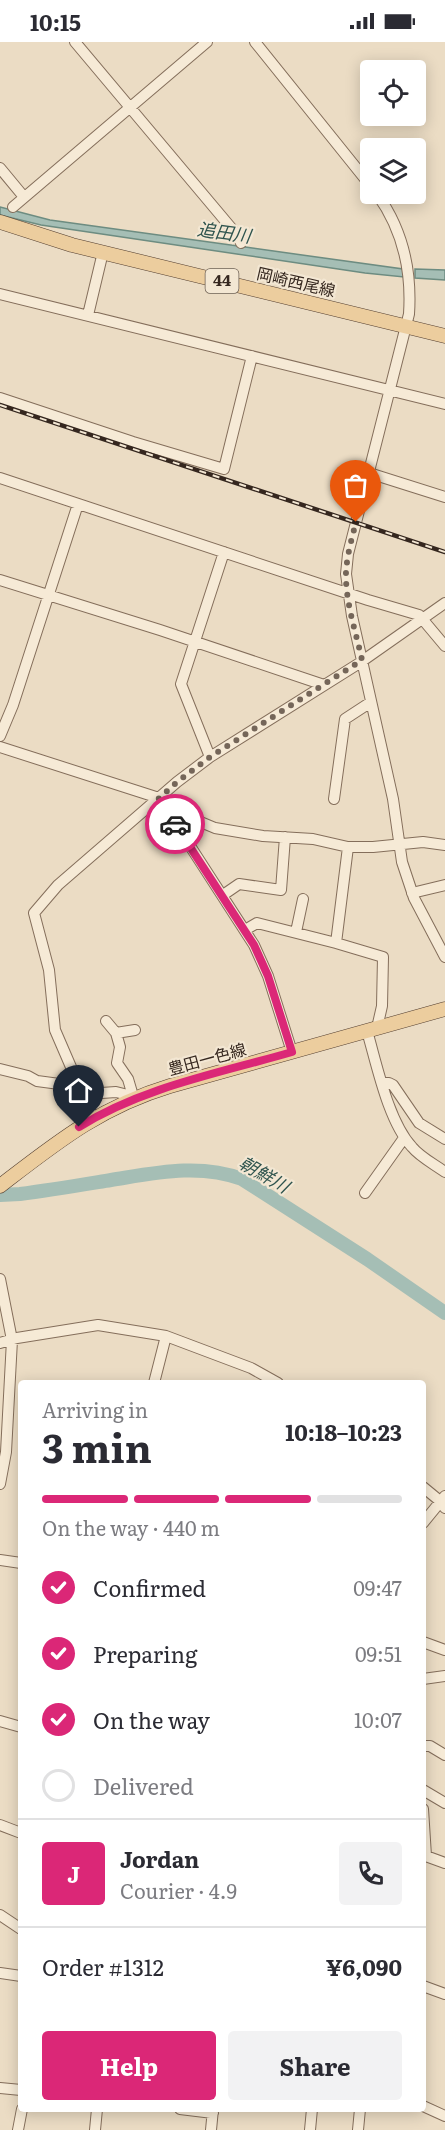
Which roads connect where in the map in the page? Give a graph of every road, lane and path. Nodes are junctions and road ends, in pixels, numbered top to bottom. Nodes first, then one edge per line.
1 (75, 42) edge
2 (207, 42) edge
3 (255, 42) edge
4 (130, 107) junction
5 (0, 168) edge
6 (360, 172) edge
7 (24, 197) junction
8 (383, 204) edge
9 (13, 207) dead end
10 (0, 222) edge
11 (241, 243) dead end
12 (103, 252) junction
13 (0, 294) edge
14 (88, 315) junction
15 (407, 325) junction
16 (445, 336) edge
17 (252, 357) junction
18 (390, 390) junction
19 (0, 398) edge
20 (445, 404) edge
21 (369, 473) junction
22 (0, 478) edge
23 (445, 497) edge
24 (78, 504) junction
25 (224, 552) junction
26 (0, 580) edge
27 (348, 592) junction
28 (49, 597) junction
29 (445, 603) edge
30 (423, 618) junction
31 (195, 642) junction
32 (445, 645) edge
33 (362, 660) junction
34 (324, 685) junction
35 (371, 702) junction
36 (0, 736) edge
37 (0, 747) edge
38 (210, 757) junction
39 (158, 799) junction
40 (334, 799) dead end
41 (165, 810) junction
42 (285, 837) junction
43 (400, 844) junction
44 (445, 845) edge
45 (348, 846) junction
46 (445, 885) edge
47 (412, 893) junction
48 (223, 895) junction
49 (303, 899) dead end
50 (245, 930) junction
51 (296, 933) junction
52 (336, 942) junction
53 (445, 957) edge
54 (445, 1009) edge
55 (106, 1021) dead end
56 (135, 1030) dead end
57 (372, 1030) junction
58 (116, 1033) junction
59 (292, 1052) junction
60 (0, 1069) edge
61 (383, 1083) junction
62 (81, 1092) junction
63 (135, 1097) junction
64 (93, 1118) junction
65 (404, 1138) junction
66 (445, 1138) edge
67 (445, 1172) edge
68 (0, 1186) edge
69 (364, 1193) dead end
70 (0, 1279) edge
71 (166, 1336) junction
72 (12, 1340) junction
73 (0, 1343) edge
74 (155, 1380) edge
75 (273, 1380) edge
76 (0, 1484) edge
77 (426, 1489) edge
78 (444, 1502) edge
79 (426, 1520) edge
80 (0, 1560) edge
81 (18, 1563) edge
82 (426, 1643) edge
83 (445, 1650) edge
84 (445, 1676) edge
85 (426, 1679) edge
86 (0, 1721) edge
87 (18, 1726) edge
88 (426, 1746) edge
89 (445, 1755) edge
90 (426, 1793) edge
91 (445, 1803) edge
92 (0, 1825) edge
93 (18, 1832) edge
94 (426, 1856) edge
95 (445, 1863) edge
96 (0, 1915) edge
97 (18, 1927) edge
98 (0, 1973) edge
99 (18, 1976) edge
100 (426, 1987) edge
101 (445, 1994) edge
102 (0, 2088) edge
103 (18, 2090) edge
104 (426, 2107) edge
105 (21, 2112) edge
106 (97, 2112) edge
107 (213, 2112) edge
108 (312, 2112) edge
109 (360, 2112) edge
110 (445, 2116) edge
111 (18, 2130) edge
112 (95, 2130) edge
113 (211, 2130) edge
114 (310, 2130) edge
115 (358, 2130) edge

1 - 4 street
2 - 4 street
3 - 6 street
4 - 7 street
4 - 11 street
5 - 7 street
7 - 9 street
8 - 15 street
10 - 12 main road, 岡崎西尾線 / 44
12 - 14 street
12 - 15 main road, 岡崎西尾線 / 44
13 - 14 street
14 - 17 street
15 - 16 main road, 岡崎西尾線 / 44
15 - 18 street
17 - 18 street
17 - 19 street
18 - 20 street
18 - 21 street
21 - 23 street
21 - 27 street
22 - 24 street
24 - 25 street
24 - 28 street
25 - 27 street
25 - 31 street
26 - 28 street
27 - 30 street
27 - 33 street
28 - 31 street
28 - 36 street
29 - 30 street
30 - 32 street
30 - 33 street
31 - 34 street
31 - 38 street
33 - 34 street
33 - 35 street
34 - 38 street
35 - 40 street
35 - 43 street
37 - 39 street
38 - 39 street
39 - 41 street
39 - 62 street
41 - 42 street
41 - 48 street
42 - 45 street
42 - 48 street
43 - 44 street
43 - 45 street
43 - 47 street
45 - 52 street
46 - 47 street
47 - 53 street
48 - 50 street
49 - 51 street
50 - 51 street
50 - 59 street
51 - 52 street
52 - 57 street
54 - 57 main road, 豊田一色線
55 - 58 street
56 - 58 street
57 - 59 main road, 豊田一色線
57 - 61 street
58 - 63 street
59 - 63 main road, 豊田一色線
60 - 62 street
61 - 65 street
61 - 66 street
62 - 63 street
62 - 64 street
63 - 64 main road, 豊田一色線
64 - 68 main road, 豊田一色線
65 - 67 street
65 - 69 street
70 - 72 street
71 - 72 street
71 - 74 street
71 - 75 street
72 - 73 street
72 - 76 street
77 - 78 street
78 - 79 street
80 - 81 street
82 - 83 street
84 - 85 street
86 - 87 street
88 - 89 street
90 - 91 street
92 - 93 street
94 - 95 street
96 - 97 street
98 - 99 street
100 - 101 street
102 - 103 street
104 - 110 street
105 - 111 street
106 - 112 street
107 - 113 street
108 - 114 street
109 - 115 street

